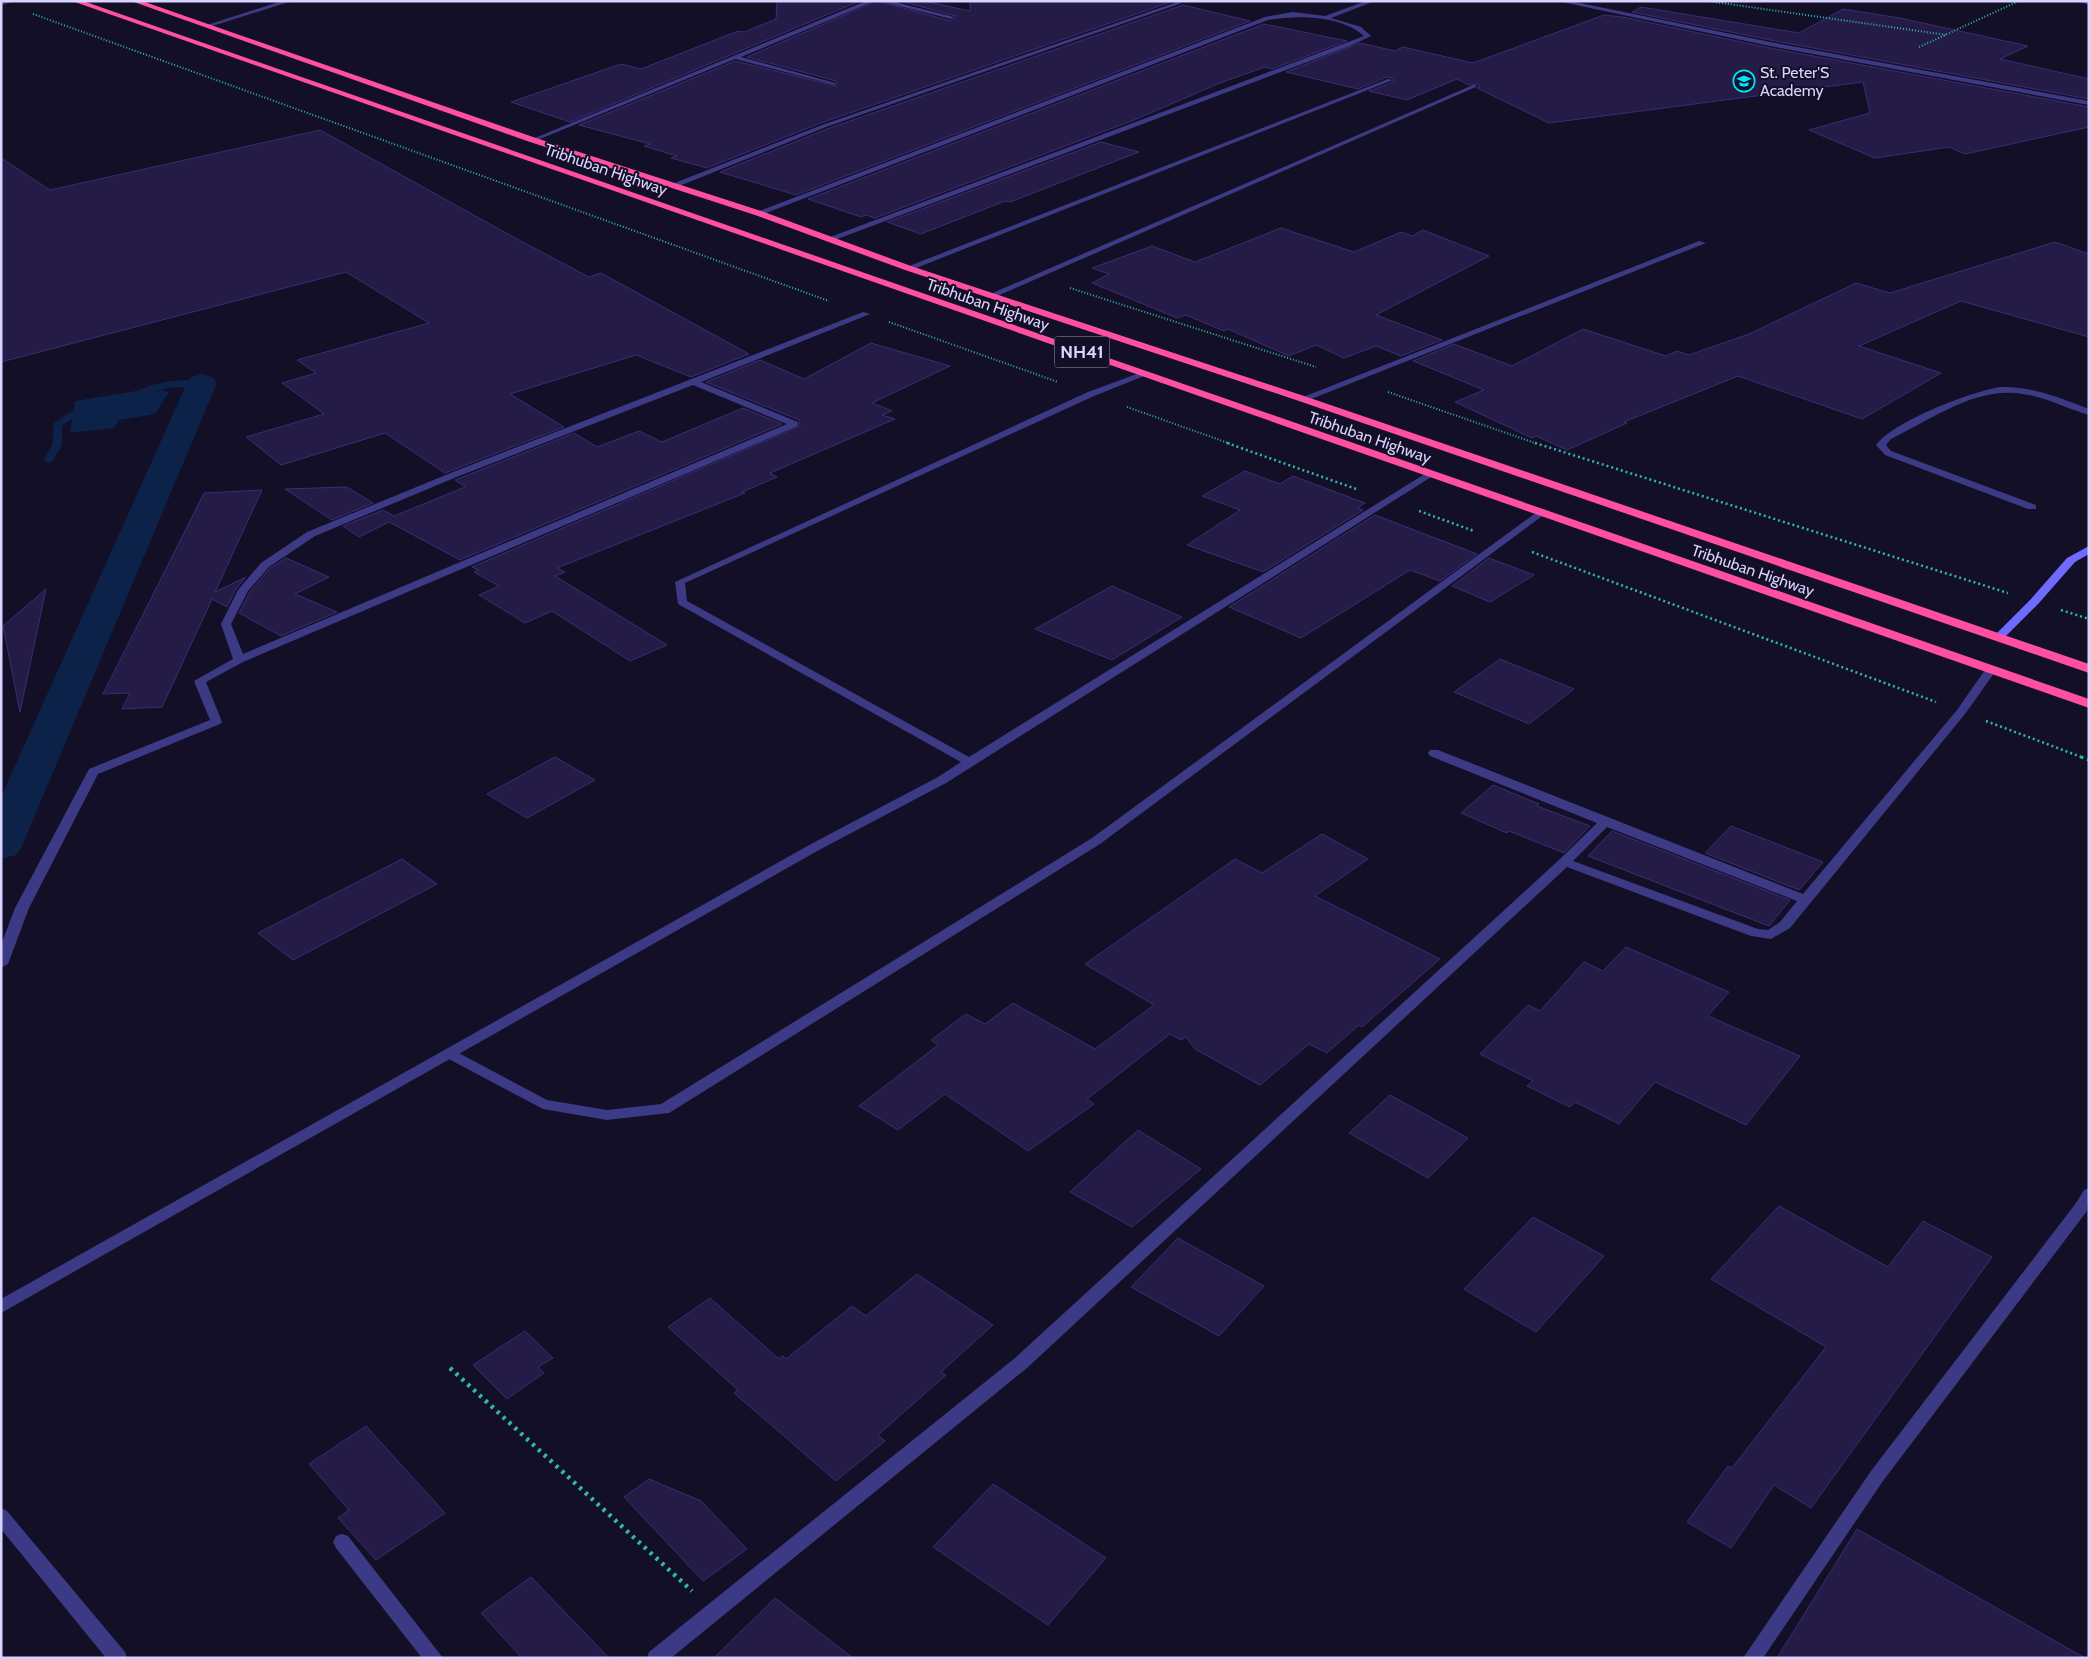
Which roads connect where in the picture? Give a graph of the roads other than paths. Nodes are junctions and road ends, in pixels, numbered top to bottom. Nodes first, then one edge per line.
1 (13, 1) edge
2 (75, 1) edge
3 (134, 1) edge
4 (289, 1) edge
5 (872, 1) edge
6 (882, 1) edge
7 (1172, 1) edge
8 (1372, 1) edge
9 (1560, 1) edge
10 (2083, 1) edge
11 (2, 3) edge
12 (2089, 3) edge
13 (952, 17) dead end
14 (1325, 18) junction
15 (207, 26) junction
16 (733, 57) junction
17 (1390, 80) dead end
18 (833, 84) dead end
19 (1474, 86) dead end
20 (2089, 104) edge
21 (533, 140) junction
22 (671, 186) junction
23 (758, 213) junction
24 (829, 239) junction
25 (1702, 243) dead end
26 (908, 268) junction
27 (992, 296) junction
28 (866, 314) road end
29 (1144, 374) junction
30 (692, 382) junction
31 (1303, 399) junction
32 (2089, 412) edge
33 (1431, 474) junction
34 (2032, 507) dead end
35 (1541, 512) junction
36 (2089, 549) edge
37 (1998, 638) junction
38 (239, 660) junction
39 (1991, 669) junction
40 (2089, 669) edge
41 (2089, 704) edge
42 (1434, 753) dead end
43 (969, 762) junction
44 (1605, 822) junction
45 (1565, 862) junction
46 (1805, 900) junction
47 (1, 964) edge
48 (450, 1054) junction
49 (2089, 1194) edge
50 (1, 1308) edge
51 (1, 1516) edge
52 (342, 1542) dead end
53 (118, 1658) edge
54 (434, 1658) edge
55 (656, 1658) edge
56 (1752, 1658) edge

1 - 11 street
2 - 29 highway, Tribhuban Highway / NH41
3 - 15 highway, Tribhuban Highway / NH41
4 - 15 street
5 - 16 street
6 - 13 street
7 - 22 street
8 - 14 street
9 - 20 street
10 - 12 street
14 - 23 street
14 - 24 street
15 - 21 highway, Tribhuban Highway / NH41
16 - 18 street
16 - 21 street
17 - 26 street
19 - 27 street
21 - 22 highway, Tribhuban Highway / NH41
22 - 23 highway, Tribhuban Highway / NH41
23 - 24 highway, Tribhuban Highway / NH41
24 - 26 highway, Tribhuban Highway / NH41
25 - 31 street
26 - 27 highway, Tribhuban Highway / NH41
27 - 31 highway, Tribhuban Highway / NH41
28 - 30 street
29 - 33 highway, Tribhuban Highway / NH41
29 - 43 street
30 - 38 street
30 - 38 street
31 - 37 highway, Tribhuban Highway / NH41
32 - 34 street
33 - 35 highway, Tribhuban Highway / NH41
33 - 43 street
35 - 39 highway, Tribhuban Highway / NH41
35 - 48 street
36 - 37 main road
37 - 40 highway, Tribhuban Highway / NH41
38 - 47 street
39 - 41 highway, Tribhuban Highway / NH41
39 - 46 street
42 - 44 street
43 - 48 street
44 - 45 street
44 - 46 street
45 - 46 street
45 - 55 street
48 - 50 street
49 - 56 street
51 - 53 street
52 - 54 street

